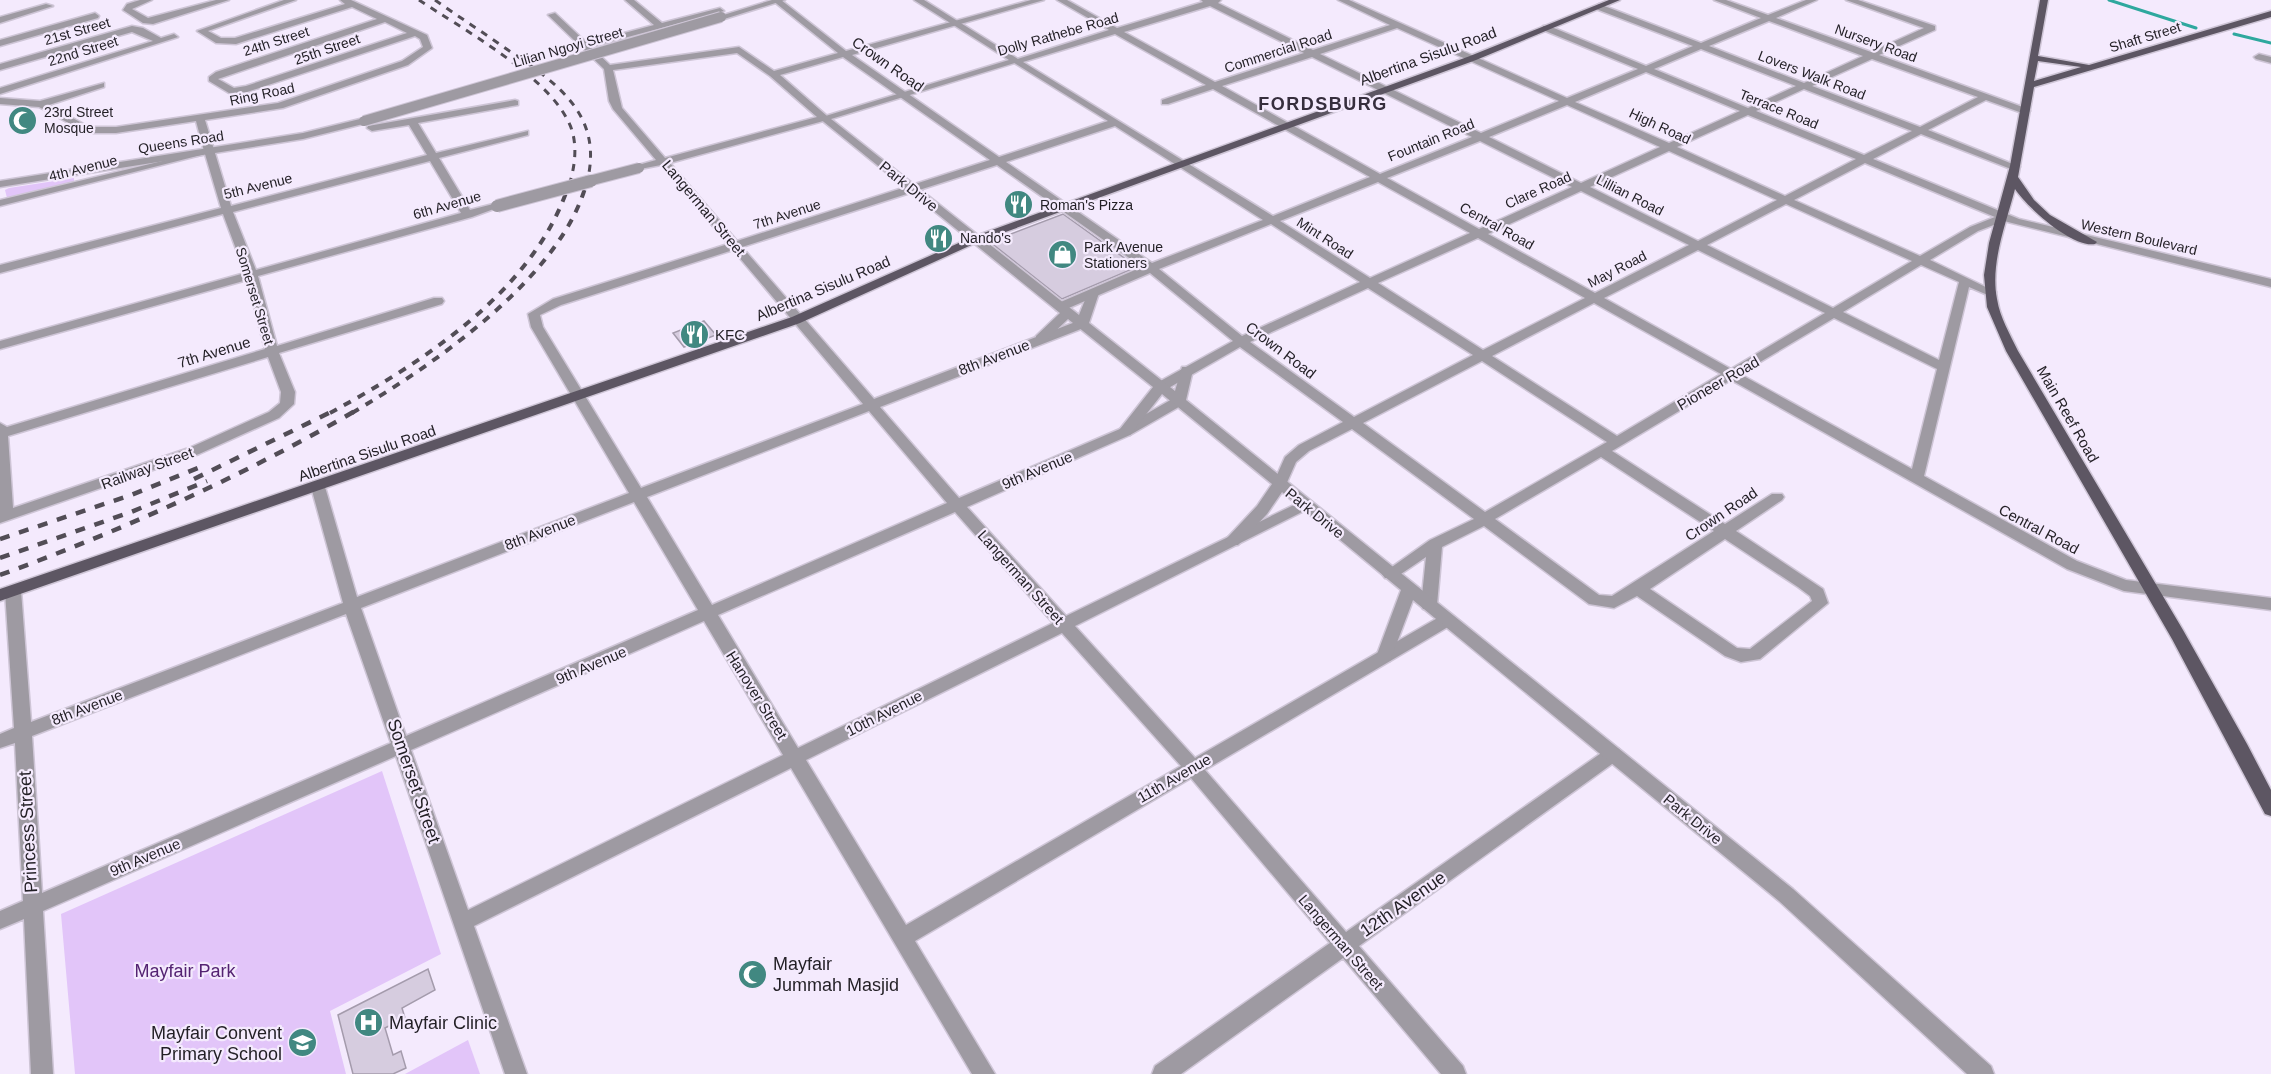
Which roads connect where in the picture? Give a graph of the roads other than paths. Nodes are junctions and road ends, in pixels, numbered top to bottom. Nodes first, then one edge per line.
1 (148, 0) edge
2 (225, 0) edge
3 (292, 0) edge
4 (629, 0) edge
5 (778, 0) edge
6 (918, 0) edge
7 (1040, 0) edge
8 (1062, 0) edge
9 (1341, 0) edge
10 (1616, 0) edge
11 (1718, 0) edge
12 (1813, 0) edge
13 (1850, 0) edge
14 (2044, 0) edge
15 (1213, 1) edge
16 (349, 2) edge
17 (1599, 7) junction
18 (721, 14) junction
19 (2271, 14) edge
20 (49, 15) junction
21 (552, 15) dead end
22 (95, 16) dead end
23 (1769, 18) junction
24 (386, 19) junction
25 (0, 20) edge
26 (955, 23) junction
27 (1398, 25) junction
28 (661, 27) junction
29 (1546, 28) junction
30 (1117, 31) junction
31 (415, 33) junction
32 (174, 37) dead end
33 (160, 41) junction
34 (0, 43) edge
35 (585, 46) junction
36 (1701, 46) junction
37 (843, 53) junction
38 (1315, 53) junction
39 (1871, 56) junction
40 (2259, 57) dead end
41 (1473, 58) junction
42 (2033, 58) junction
43 (2118, 59) junction
44 (2271, 60) edge
45 (1016, 61) junction
46 (0, 68) edge
47 (608, 68) junction
48 (1646, 70) junction
49 (773, 74) junction
50 (101, 85) dead end
51 (1215, 86) junction
52 (2028, 86) junction
53 (1804, 87) junction
54 (247, 89) joint
55 (1386, 89) junction
56 (0, 91) edge
57 (902, 94) junction
58 (1985, 97) junction
59 (0, 101) edge
60 (1568, 101) junction
61 (1165, 102) dead end
62 (515, 103) dead end
63 (41, 104) junction
64 (2025, 111) junction
65 (1748, 113) junction
66 (824, 118) junction
67 (200, 119) junction
68 (411, 120) junction
69 (1116, 122) junction
70 (368, 125) junction
71 (1287, 125) junction
72 (1918, 131) junction
73 (524, 133) dead end
74 (1481, 137) junction
75 (1671, 148) junction
76 (208, 151) junction
77 (434, 157) junction
78 (1863, 160) junction
79 (665, 161) junction
80 (997, 162) junction
81 (1181, 162) junction
82 (2014, 173) junction
83 (1380, 177) junction
84 (0, 184) edge
85 (1582, 187) junction
86 (914, 189) junction
87 (1784, 200) junction
88 (0, 203) edge
89 (1060, 206) junction
90 (227, 210) junction
91 (468, 215) junction
92 (2000, 218) junction
93 (1270, 221) junction
94 (1479, 233) junction
95 (974, 240) junction
96 (2091, 242) junction
97 (1697, 245) junction
98 (737, 246) junction
99 (1922, 261) junction
100 (1151, 268) junction
101 (0, 269) edge
102 (252, 275) junction
103 (1965, 281) junction
104 (2271, 283) edge
105 (1366, 284) junction
106 (1990, 292) junction
107 (1093, 293) junction
108 (1595, 298) junction
109 (438, 301) dead end
110 (1063, 310) junction
111 (534, 314) joint
112 (1836, 314) junction
113 (796, 320) junction
114 (1082, 324) junction
115 (1040, 339) junction
116 (1241, 341) junction
117 (0, 345) edge
118 (272, 352) junction
119 (1481, 356) junction
120 (1945, 368) junction
121 (1187, 370) junction
122 (1731, 375) junction
123 (1160, 387) junction
124 (579, 396) junction
125 (1179, 401) junction
126 (870, 403) junction
127 (287, 404) joint
128 (1351, 423) junction
129 (0, 426) edge
130 (1125, 432) junction
131 (0, 434) edge
132 (1617, 442) junction
133 (1602, 451) junction
134 (1916, 480) junction
135 (1280, 484) junction
136 (318, 487) junction
137 (638, 494) junction
138 (1777, 496) dead end
139 (956, 504) junction
140 (1305, 505) junction
141 (3, 517) edge
142 (1483, 519) junction
143 (1724, 532) junction
144 (1233, 541) junction
145 (1434, 544) junction
146 (1390, 574) junction
147 (1638, 589) junction
148 (1409, 590) junction
149 (2153, 590) junction
150 (6, 593) edge
151 (351, 604) junction
152 (2271, 604) edge
153 (1429, 605) junction
154 (708, 615) junction
155 (1447, 620) junction
156 (1063, 623) junction
157 (1383, 657) junction
158 (23, 732) junction
159 (0, 741) edge
160 (402, 746) junction
161 (1614, 754) junction
162 (796, 758) junction
163 (1192, 767) junction
164 (2271, 808) edge
165 (32, 906) junction
166 (0, 920) edge
167 (463, 922) junction
168 (902, 938) junction
169 (1343, 946) junction
170 (42, 1074) edge
171 (516, 1074) edge
172 (984, 1074) edge
173 (1163, 1074) edge
174 (1455, 1074) edge
175 (1983, 1074) edge

1 - 2 street
3 - 16 street
4 - 28 street
5 - 18 street, Lilian Ngoyi Street
5 - 37 street, Crown Road
6 - 26 street, Mint Road
7 - 26 street
8 - 30 street, Central Road
9 - 27 street, High Road
10 - 17 main road, Albertina Sisulu Road
11 - 23 street, Nursery Road
12 - 23 street, Fountain Road
13 - 39 street, Clare Road
14 - 42 main road, Main Reef Road
15 - 30 street, Dolly Rathebe Road
15 - 38 street, Lillian Road
16 - 24 street
17 - 29 main road, Albertina Sisulu Road
17 - 36 street, Lovers Walk Road
18 - 28 street
18 - 70 street, Lilian Ngoyi Street, bridge
19 - 43 main road, Shaft Street
20 - 22 street
20 - 25 street
20 - 34 street
21 - 35 street
23 - 36 street, Fountain Road
23 - 39 street, Nursery Road
24 - 31 street
24 - 54 street, 24th Street
26 - 37 street
26 - 45 street, Mint Road
27 - 38 street, Commercial Road
27 - 41 street, High Road
28 - 35 street
29 - 41 main road, Albertina Sisulu Road
29 - 48 street, Terrace Road
30 - 45 street, Dolly Rathebe Road
30 - 51 street, Central Road
31 - 54 street, 25th Street
31 - 67 street, Ring Road
32 - 33 street, 22nd Street
33 - 46 street, 21st Street
33 - 56 street, 22nd Street
35 - 47 street
36 - 48 street, Fountain Road
36 - 53 street, Lovers Walk Road
37 - 49 street
37 - 57 street, Crown Road
38 - 51 street, Commercial Road
38 - 55 street, Lillian Road
39 - 53 street, Clare Road
39 - 58 street, Nursery Road
40 - 44 street
41 - 55 main road, Albertina Sisulu Road
41 - 60 street, High Road
42 - 43 main road
42 - 52 main road, Main Reef Road
43 - 52 main road, Shaft Street
45 - 57 street, Dolly Rathebe Road
45 - 69 street, Mint Road
47 - 49 street, Park Drive
47 - 79 street, Langerman Street
48 - 60 street, Fountain Road
48 - 65 street, Terrace Road
49 - 66 street, Park Drive
50 - 63 street
51 - 61 street, Commercial Road
51 - 71 street, Central Road
52 - 64 main road, Main Reef Road
53 - 65 street, Clare Road
53 - 72 street, Lovers Walk Road
55 - 71 main road, Albertina Sisulu Road
55 - 74 street, Lillian Road
57 - 66 street, 6th Avenue
57 - 80 street, Crown Road
58 - 64 street, Nursery Road
58 - 72 street, May Road
59 - 63 street, Ring Road
60 - 74 street, Fountain Road
60 - 75 street, High Road
62 - 68 street, Queens Road
63 - 67 street, Ring Road
64 - 82 main road, Main Reef Road
65 - 75 street, Clare Road
65 - 78 street, Terrace Road
66 - 79 street, 6th Avenue
66 - 86 street, Park Drive
67 - 76 street, Somerset Street
68 - 70 street, Queens Road
68 - 77 street
69 - 80 street
69 - 81 street, Mint Road
70 - 76 street, Queens Road
71 - 81 main road, Albertina Sisulu Road
71 - 83 street, Central Road
72 - 78 street, May Road
72 - 82 street, Lovers Walk Road
73 - 77 street, 5th Avenue
74 - 83 street, Fountain Road
74 - 85 street, Lillian Road
75 - 85 street, Clare Road
75 - 87 street, High Road
76 - 84 street, Queens Road
76 - 88 street, 4th Avenue
76 - 90 street, Somerset Street
77 - 90 street, 5th Avenue
77 - 91 street
78 - 87 street, May Road
78 - 92 street, Terrace Road
79 - 91 street, 6th Avenue, bridge
79 - 98 street, Langerman Street
80 - 86 street
80 - 89 street, Crown Road
81 - 89 main road, Albertina Sisulu Road
81 - 93 street, Mint Road
82 - 92 main road, Main Reef Road
82 - 96 main road
83 - 93 street, Fountain Road
83 - 94 street, Central Road
85 - 94 street, Clare Road
85 - 97 street, Lillian Road
86 - 95 street, Park Drive
86 - 98 street, 7th Avenue
87 - 97 street, May Road
87 - 99 street, High Road
89 - 95 main road, Albertina Sisulu Road
89 - 100 street, Crown Road
90 - 101 street, 5th Avenue
90 - 102 street, Somerset Street
91 - 102 street, 6th Avenue
92 - 96 street, Western Boulevard
92 - 99 street, Pioneer Road
92 - 106 main road, Main Reef Road
93 - 100 street, Fountain Road
93 - 105 street, Mint Road
94 - 105 street, Clare Road
94 - 108 street, Central Road
95 - 110 street, Park Drive
95 - 113 main road, Albertina Sisulu Road
96 - 104 street, Western Boulevard
97 - 108 street, May Road
97 - 112 street, Lillian Road
98 - 111 street, 7th Avenue
98 - 113 street, Langerman Street
99 - 103 street, High Road
99 - 112 street, Pioneer Road
100 - 107 street, Fountain Road
100 - 116 street, Crown Road
102 - 117 street, 6th Avenue
102 - 118 street, Somerset Street
103 - 106 street, High Road
103 - 120 street
105 - 116 street, Clare Road
105 - 119 street, Mint Road
106 - 149 main road, Main Reef Road
107 - 110 street, Fountain Road
107 - 114 street
108 - 119 street, May Road
108 - 122 street, Central Road
109 - 118 street, 7th Avenue
110 - 114 street, Park Drive
110 - 115 street
111 - 124 street, Hanover Street
112 - 120 street, Lillian Road
112 - 122 street, Pioneer Road
113 - 124 main road, Albertina Sisulu Road
113 - 126 street, Langerman Street
114 - 115 street, 8th Avenue
114 - 123 street, Park Drive
115 - 126 street, 8th Avenue
116 - 121 street, Clare Road
116 - 128 street, Crown Road
118 - 127 street, Somerset Street
118 - 131 street, 7th Avenue
119 - 128 street, May Road
119 - 132 street, Mint Road
120 - 134 street
121 - 123 street, Clare Road
121 - 125 street
122 - 132 street, Pioneer Road
122 - 134 street, Central Road
123 - 125 street, Park Drive
123 - 130 street, Clare Road
124 - 136 main road, Albertina Sisulu Road
124 - 137 street, Hanover Street
125 - 130 street, 9th Avenue
125 - 135 street, Park Drive
126 - 137 street, 8th Avenue
126 - 139 street, Langerman Street
127 - 141 street, Railway Street
128 - 135 street, May Road
128 - 142 street, Crown Road
129 - 131 street
130 - 139 street, 9th Avenue
131 - 141 street
132 - 133 street, Pioneer Road
133 - 142 street, Pioneer Road
133 - 143 street
134 - 149 street, Central Road
135 - 140 street, Park Drive
135 - 144 street, May Road
136 - 150 main road, Albertina Sisulu Road
136 - 151 street, Somerset Street
137 - 151 street, 8th Avenue
137 - 154 street, Hanover Street
138 - 143 street, Crown Road
139 - 154 street, 9th Avenue
139 - 156 street, Langerman Street
140 - 144 street, 10th Avenue
140 - 146 street, Park Drive
142 - 145 street, Pioneer Road
142 - 147 street, Crown Road
143 - 147 street, Crown Road
143 - 147 street
144 - 156 street, 10th Avenue
145 - 146 street, Pioneer Road
145 - 153 street
146 - 148 street, Park Drive
148 - 153 street, Park Drive
148 - 157 street
149 - 152 street, Central Road
149 - 164 main road, Main Reef Road
150 - 158 street, Princess Street
151 - 158 street, 8th Avenue
151 - 160 street, Somerset Street
153 - 155 street, Park Drive
154 - 160 street, 9th Avenue
154 - 162 street, Hanover Street
155 - 157 street, 11th Avenue
155 - 161 street, Park Drive
156 - 162 street, 10th Avenue
156 - 163 street, Langerman Street
157 - 163 street, 11th Avenue
158 - 159 street, 8th Avenue
158 - 165 street, Princess Street
160 - 165 street, 9th Avenue
160 - 167 street, Somerset Street
161 - 169 street, 12th Avenue
161 - 175 street, Park Drive
162 - 167 street, 10th Avenue
162 - 168 street, Hanover Street
163 - 168 street, 11th Avenue
163 - 169 street, Langerman Street
165 - 166 street, 9th Avenue
165 - 170 street, Princess Street
167 - 171 street, Somerset Street
168 - 172 street, Hanover Street
169 - 173 street, 12th Avenue
169 - 174 street, Langerman Street

